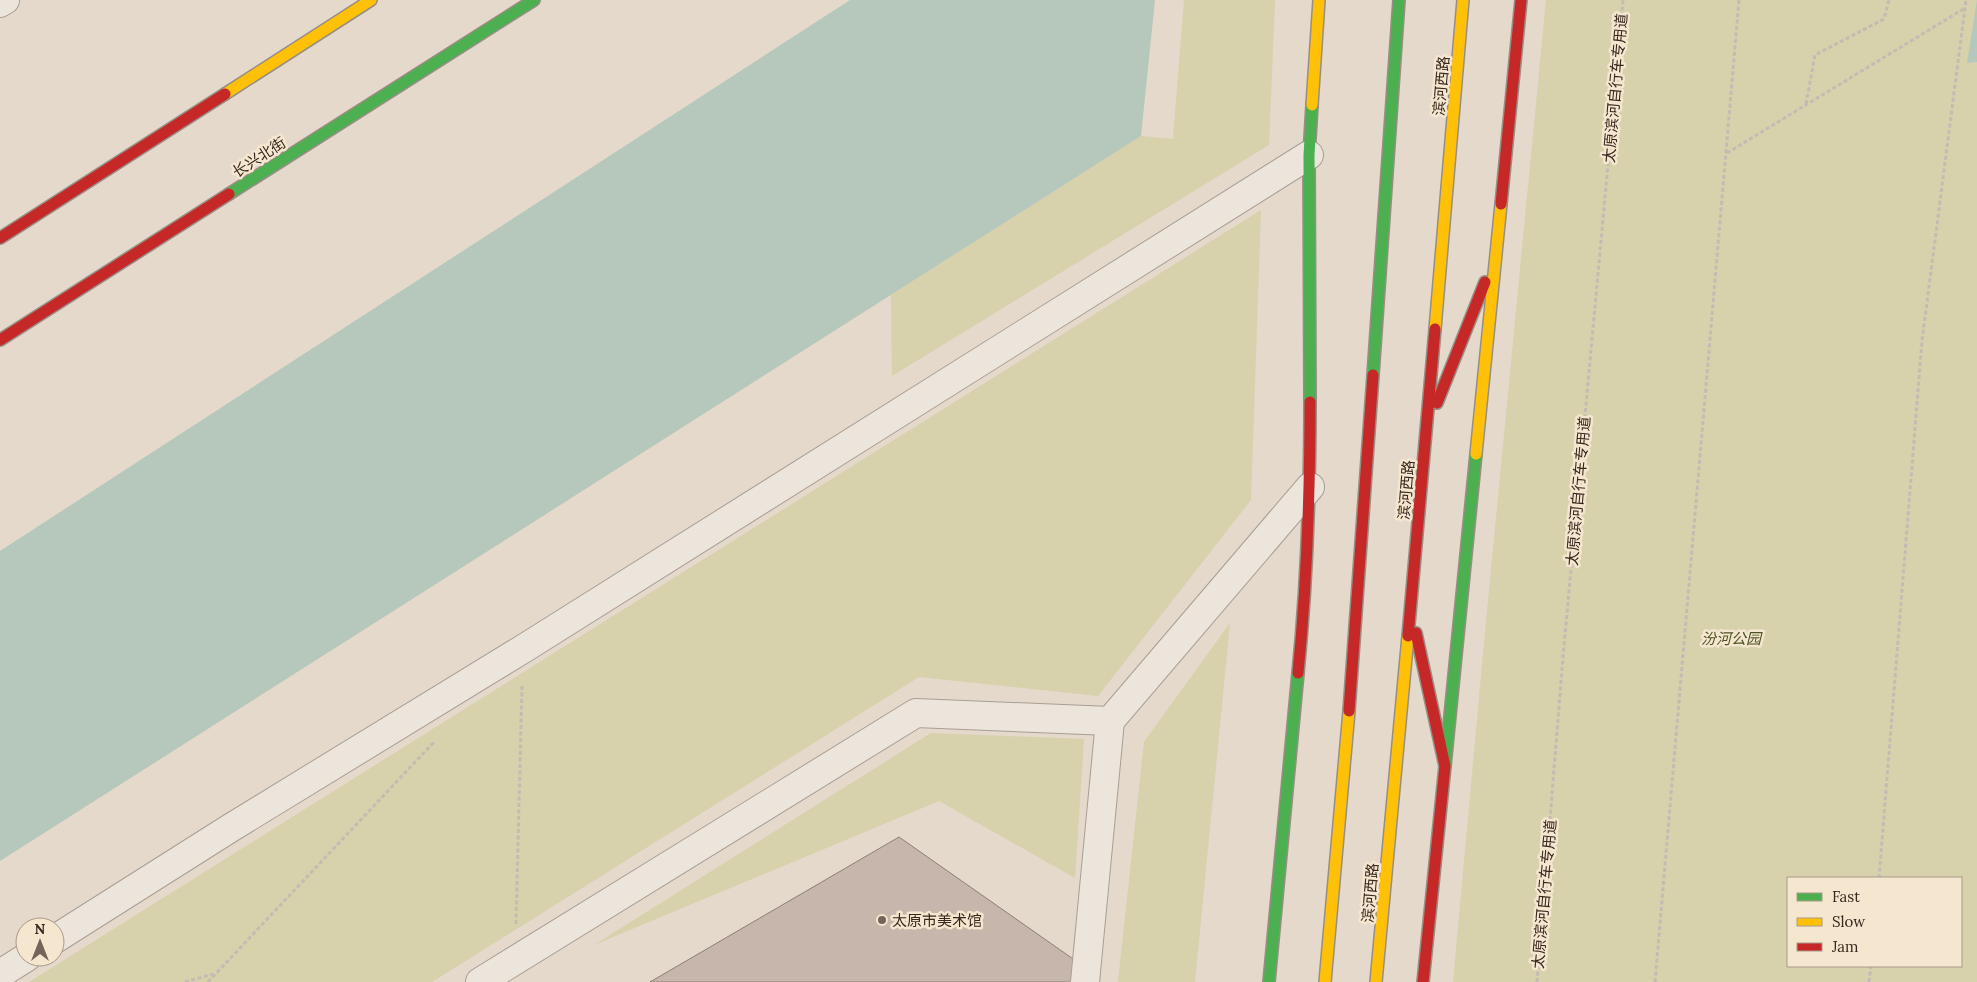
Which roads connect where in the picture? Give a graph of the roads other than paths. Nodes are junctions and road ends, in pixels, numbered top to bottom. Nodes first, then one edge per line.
1 (4, 0) edge
2 (371, 0) edge
3 (534, 0) edge
4 (1319, 0) edge
5 (1392, 0) edge
6 (1399, 0) edge
7 (1463, 0) edge
8 (1521, 0) edge
9 (0, 3) edge
10 (1395, 43) junction
11 (1309, 154) junction
12 (0, 238) edge
13 (1496, 254) junction
14 (0, 340) edge
15 (1426, 430) junction
16 (1310, 487) junction
17 (1411, 606) junction
18 (1110, 721) junction
19 (1445, 766) junction
20 (65, 933) edge
21 (15, 965) edge
22 (0, 974) edge
23 (480, 982) edge
24 (1085, 982) edge
25 (1270, 982) edge
26 (1325, 982) edge
27 (1376, 982) edge
28 (1424, 982) edge

1 - 9 street
2 - 12 main road
3 - 14 main road, 长兴北街
4 - 11 main road
5 - 10 main road
6 - 10 main road
7 - 15 main road, 滨河西路
8 - 13 main road
10 - 26 main road
11 - 16 main road
11 - 20 street
13 - 15 main road
13 - 19 main road
15 - 17 main road, 滨河西路
16 - 18 street
16 - 25 main road
17 - 19 main road
17 - 27 main road, 滨河西路
18 - 23 street
18 - 24 street
19 - 28 main road
21 - 22 street

